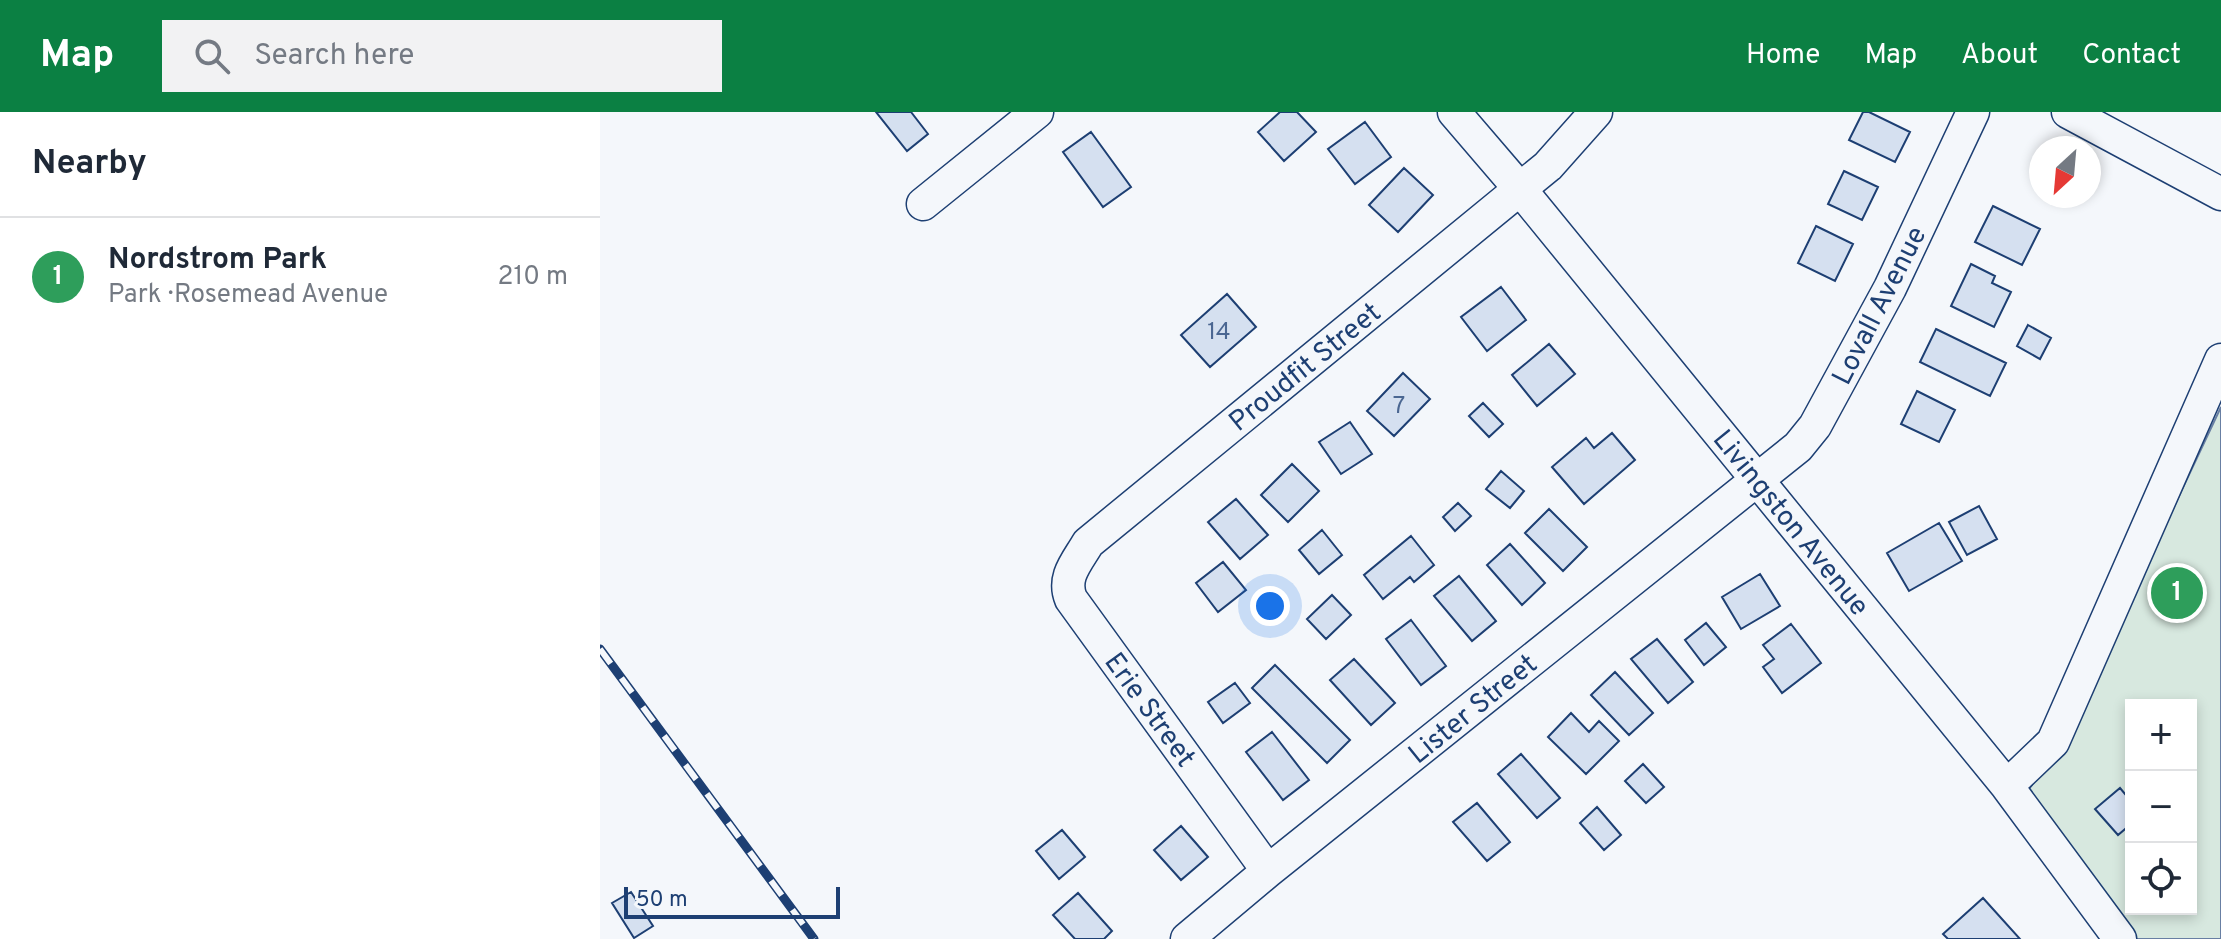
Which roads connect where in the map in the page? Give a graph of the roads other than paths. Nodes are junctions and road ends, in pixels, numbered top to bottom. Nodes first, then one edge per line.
1 (1037, 112) edge
2 (1454, 112) edge
3 (1596, 112) edge
4 (1973, 112) edge
5 (2068, 112) edge
6 (1520, 189) junction
7 (2221, 194) edge
8 (923, 204) dead end
9 (2221, 360) edge
10 (1758, 480) junction
11 (1088, 543) joint
12 (2007, 786) junction
13 (1268, 871) junction
14 (1187, 939) edge
15 (2120, 939) edge

1 - 8 street
2 - 6 street, Livingston Avenue
3 - 6 street, Proudfit Street
4 - 10 street, Lovall Avenue
5 - 7 street
6 - 10 street, Livingston Avenue
6 - 11 street, Proudfit Street
9 - 12 street
10 - 12 street, Livingston Avenue
10 - 13 street, Lister Street
11 - 13 street, Erie Street
12 - 15 street, Livingston Avenue
13 - 14 street, Lister Street

